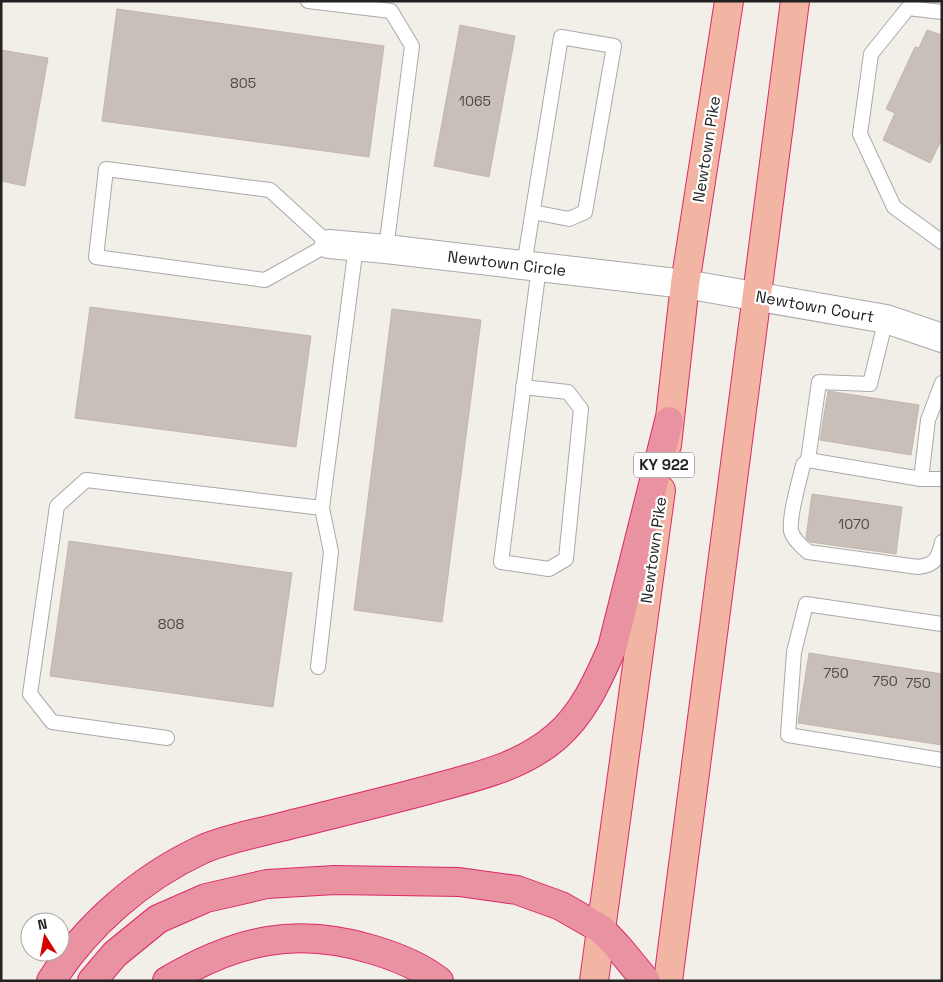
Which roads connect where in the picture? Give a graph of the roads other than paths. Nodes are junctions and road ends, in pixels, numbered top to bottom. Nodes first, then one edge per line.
1 (308, 1) edge
2 (729, 1) edge
3 (795, 1) edge
4 (942, 12) edge
5 (533, 212) junction
6 (942, 242) edge
7 (329, 244) junction
8 (356, 246) junction
9 (386, 249) junction
10 (532, 266) junction
11 (685, 284) junction
12 (757, 296) junction
13 (886, 319) junction
14 (942, 338) edge
15 (942, 384) edge
16 (523, 387) junction
17 (669, 422) junction
18 (808, 460) junction
19 (921, 479) junction
20 (942, 479) edge
21 (322, 508) junction
22 (942, 542) edge
23 (942, 624) edge
24 (318, 667) dead end
25 (167, 738) dead end
26 (942, 760) edge
27 (601, 930) junction
28 (52, 981) edge
29 (92, 981) edge
30 (167, 981) edge
31 (439, 981) edge
32 (594, 981) edge
33 (646, 981) edge
34 (668, 981) edge

1 - 9 lane
2 - 11 highway, Newtown Pike / KY 922
3 - 12 highway
4 - 6 lane
5 - 5 lane
5 - 10 lane
7 - 7 lane
7 - 8 street, Newtown Circle
8 - 9 street, Newtown Circle
8 - 21 lane
9 - 10 street, Newtown Circle
10 - 11 street, Newtown Circle
10 - 16 lane
11 - 12 street, Newtown Court
11 - 17 highway, Newtown Pike / KY 922
12 - 13 street, Newtown Court
12 - 34 highway
13 - 14 street, Newtown Court
13 - 18 lane
15 - 19 lane
16 - 16 lane
17 - 27 highway, Newtown Pike / KY 922
17 - 28 highway
18 - 19 lane
18 - 22 lane
19 - 20 lane
21 - 24 lane
21 - 25 lane
23 - 26 lane
27 - 29 highway
27 - 32 highway, Newtown Pike / KY 922
27 - 33 highway
30 - 31 highway

